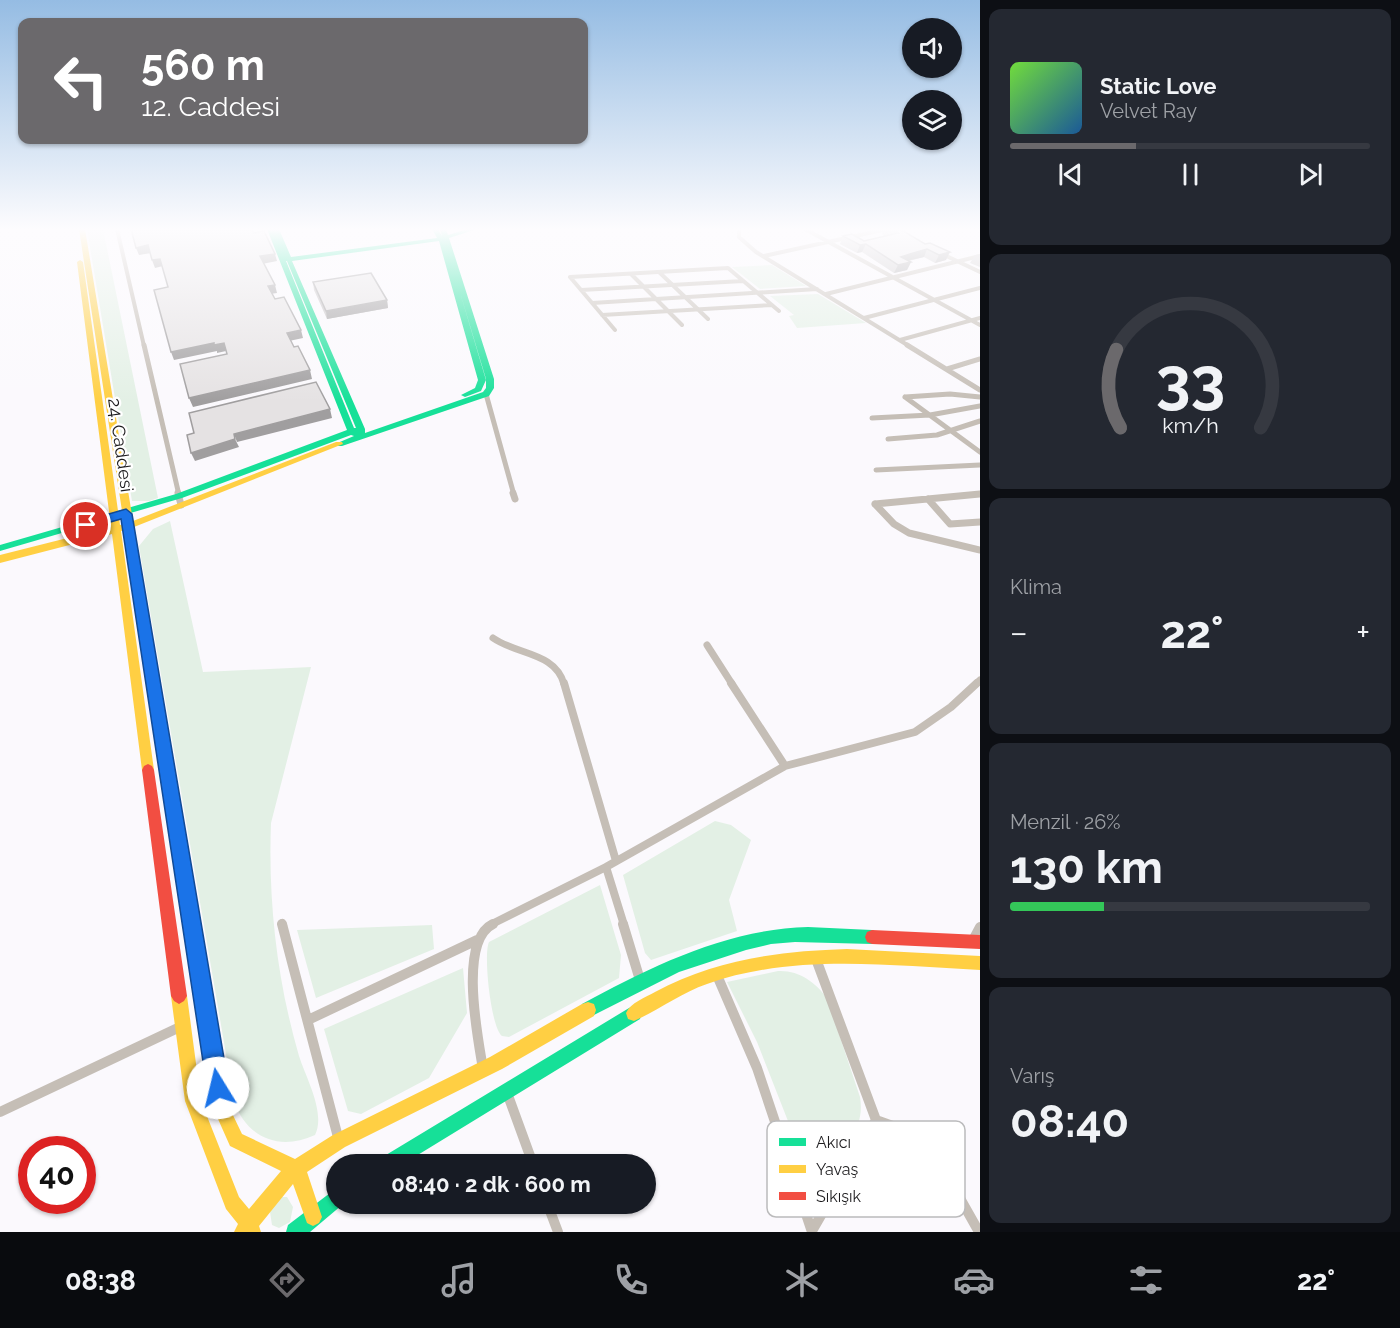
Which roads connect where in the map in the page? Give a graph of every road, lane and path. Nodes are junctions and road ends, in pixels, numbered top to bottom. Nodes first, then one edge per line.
1 (83, 286) edge
2 (91, 286) edge
3 (130, 286) edge
4 (298, 286) edge
5 (456, 286) edge
6 (459, 286) edge
7 (578, 286) edge
8 (635, 286) edge
9 (643, 286) edge
10 (674, 286) edge
11 (749, 286) edge
12 (813, 286) edge
13 (858, 286) edge
14 (909, 286) edge
15 (980, 288) edge
16 (817, 289) junction
17 (581, 290) junction
18 (757, 293) junction
19 (826, 294) junction
20 (685, 297) junction
21 (656, 299) junction
22 (934, 300) junction
23 (592, 303) junction
24 (772, 305) junction
25 (698, 309) junction
26 (668, 311) junction
27 (779, 311) dead end
28 (602, 315) junction
29 (864, 318) junction
30 (980, 318) edge
31 (708, 319) dead end
32 (972, 320) junction
33 (980, 325) edge
34 (682, 326) dead end
35 (615, 330) dead end
36 (900, 340) junction
37 (980, 359) edge
38 (947, 369) junction
39 (980, 390) edge
40 (486, 394) junction
41 (980, 397) edge
42 (980, 406) edge
43 (930, 416) junction
44 (872, 418) dead end
45 (980, 421) edge
46 (948, 429) junction
47 (358, 432) junction
48 (888, 439) dead end
49 (980, 452) edge
50 (980, 465) edge
51 (876, 470) dead end
52 (980, 495) edge
53 (515, 499) dead end
54 (928, 499) junction
55 (180, 500) junction
56 (126, 514) junction
57 (115, 522) junction
58 (980, 522) edge
59 (128, 526) junction
60 (0, 548) edge
61 (980, 550) edge
62 (0, 559) edge
63 (493, 638) dead end
64 (707, 645) dead end
65 (980, 680) edge
66 (785, 766) junction
67 (616, 861) junction
68 (606, 867) junction
69 (282, 923) dead end
70 (980, 927) edge
71 (477, 940) junction
72 (976, 942) edge
73 (816, 959) junction
74 (980, 963) edge
75 (716, 973) junction
76 (640, 980) junction
77 (308, 1020) junction
78 (183, 1025) junction
79 (483, 1069) junction
80 (506, 1089) junction
81 (0, 1112) edge
82 (876, 1120) edge
83 (777, 1121) edge
84 (339, 1141) junction
85 (403, 1154) edge
86 (529, 1154) edge
87 (297, 1169) junction
88 (326, 1207) edge
89 (965, 1207) edge
90 (551, 1214) edge
91 (807, 1217) edge
92 (821, 1217) edge
93 (313, 1218) junction
94 (248, 1229) edge
95 (297, 1231) edge
96 (558, 1232) edge
97 (812, 1232) edge
98 (979, 1232) edge

1 - 57 street, 24. Caddesi
2 - 56 street, 24. Caddesi
3 - 55 street
4 - 47 street
5 - 47 street
6 - 40 street
7 - 17 street
8 - 17 street
9 - 21 street
10 - 20 street
11 - 18 street
12 - 16 street
13 - 19 street
14 - 22 street
15 - 22 street
16 - 18 street
16 - 19 street
17 - 23 street
18 - 20 street
18 - 24 street
19 - 29 street
20 - 21 street
20 - 25 street
21 - 23 street
21 - 26 street
22 - 29 street
22 - 32 street
23 - 28 street
24 - 25 street
24 - 27 street
25 - 26 street
25 - 31 street
26 - 28 street
26 - 34 street
28 - 35 street
29 - 36 street
30 - 32 street
32 - 33 street
32 - 36 street
36 - 38 street
37 - 38 street
38 - 39 street
40 - 47 street
40 - 53 street
41 - 43 street
42 - 43 street
43 - 44 street
43 - 46 street
45 - 46 street
46 - 48 street
46 - 49 street
47 - 55 street
50 - 51 street
52 - 54 street
54 - 58 street
54 - 61 street
55 - 56 street
55 - 59 street
56 - 57 street
56 - 59 street, 24. Caddesi
57 - 59 street
57 - 60 street
57 - 62 street
57 - 78 street, 24. Caddesi
59 - 87 street, 24. Caddesi
63 - 67 street
64 - 66 street
65 - 66 street
66 - 67 street
67 - 68 street
68 - 71 street
68 - 76 street
69 - 77 street
70 - 72 street
71 - 77 street
71 - 79 street
72 - 76 street
73 - 74 street
73 - 75 street
73 - 82 street
75 - 80 street
75 - 83 street
76 - 79 street
77 - 84 street
78 - 81 street
78 - 94 street, 24. Caddesi
79 - 84 street
80 - 85 street
80 - 86 street
84 - 87 street
87 - 93 street
87 - 94 street
88 - 93 street
89 - 98 street
90 - 96 street
91 - 97 street
92 - 97 street
93 - 95 street

